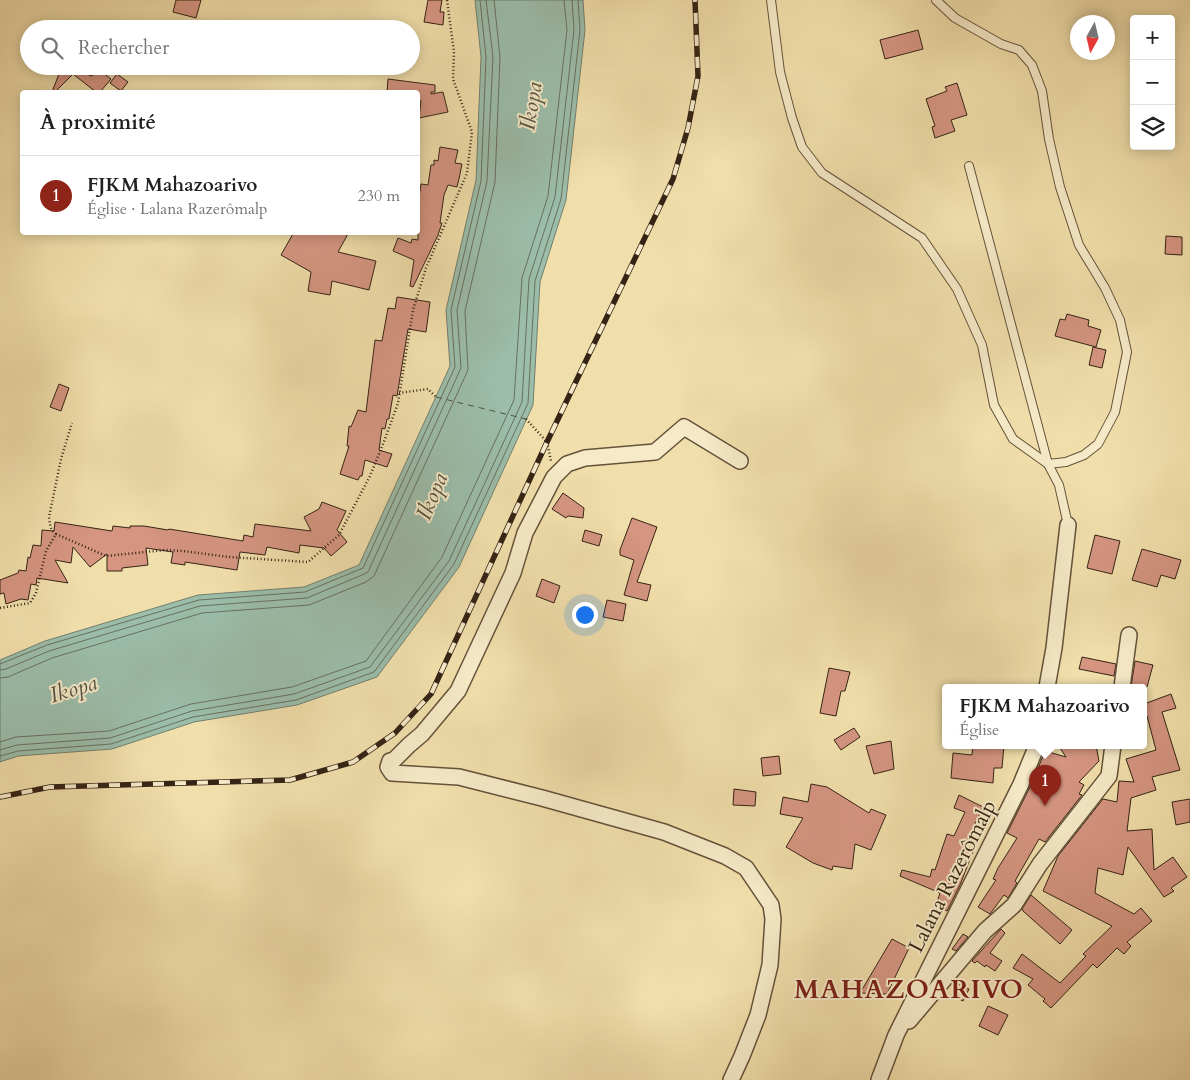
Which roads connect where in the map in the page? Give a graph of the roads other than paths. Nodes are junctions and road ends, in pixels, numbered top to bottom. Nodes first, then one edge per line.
1 (771, 0) edge
2 (936, 0) edge
3 (969, 166) dead end
4 (740, 461) dead end
5 (1048, 464) junction
6 (1068, 525) joint
7 (1129, 634) dead end
8 (1048, 684) edge
9 (1122, 684) edge
10 (1034, 749) edge
11 (1112, 749) edge
12 (896, 1035) junction
13 (731, 1080) edge
14 (879, 1080) edge

1 - 5 lane
2 - 5 lane
3 - 5 lane
4 - 13 street
5 - 6 lane
6 - 8 street
7 - 9 street
10 - 12 street, Lalana Razerômalp
11 - 12 street
12 - 14 street, Lalana Razerômalp

